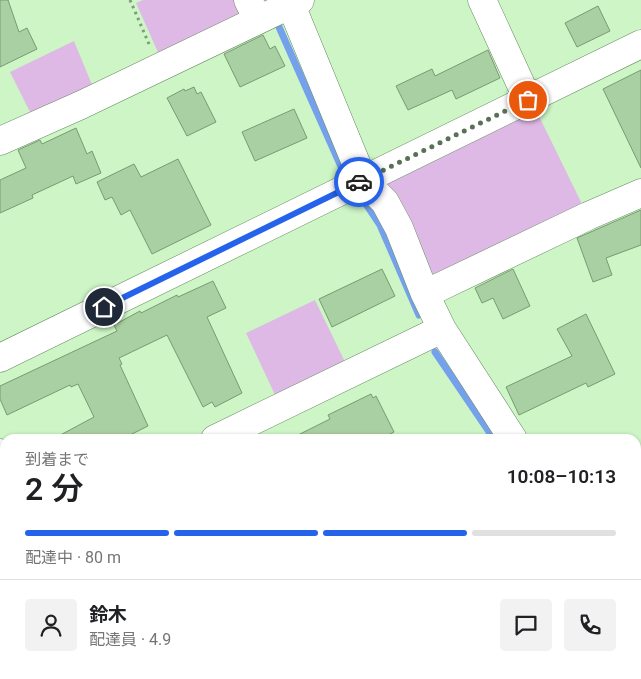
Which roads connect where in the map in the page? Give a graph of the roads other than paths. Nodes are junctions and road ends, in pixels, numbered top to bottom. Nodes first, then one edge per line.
1 (482, 0) edge
2 (275, 6) edge
3 (641, 44) edge
4 (528, 100) junction
5 (0, 141) edge
6 (363, 180) junction
7 (641, 193) edge
8 (425, 294) junction
9 (442, 329) junction
10 (0, 358) edge
11 (226, 434) edge
12 (510, 434) edge

1 - 4 street
2 - 5 street
2 - 6 street
3 - 4 street
4 - 6 street
6 - 8 street
6 - 10 street
7 - 8 street
8 - 9 street
9 - 11 street
9 - 12 street

